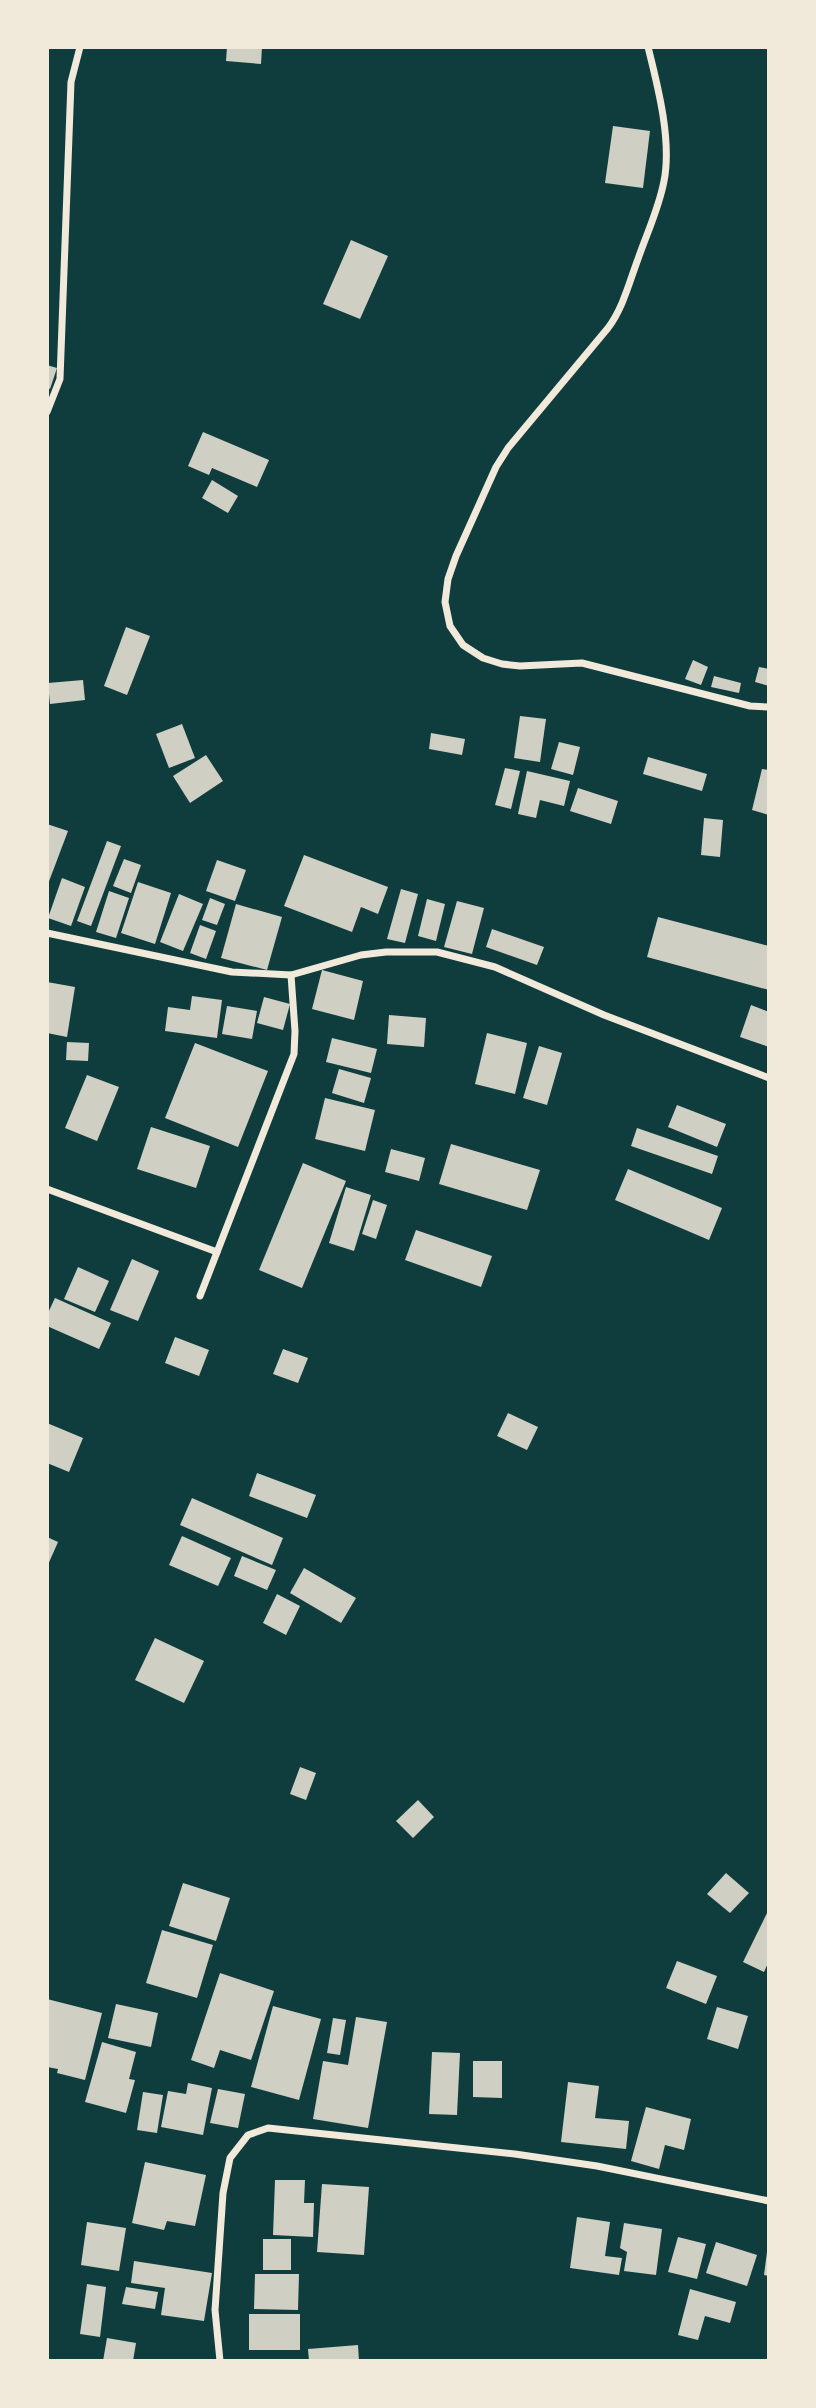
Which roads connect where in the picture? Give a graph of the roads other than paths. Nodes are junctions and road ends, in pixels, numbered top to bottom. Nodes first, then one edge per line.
1 (80, 47) edge
2 (648, 47) edge
3 (47, 412) edge
4 (769, 708) edge
5 (47, 933) edge
6 (291, 975) junction
7 (769, 1078) edge
8 (47, 1189) edge
9 (217, 1252) junction
10 (200, 1296) dead end
11 (769, 2201) edge
12 (220, 2361) edge

1 - 3 street
2 - 4 street
5 - 6 street
6 - 7 street
6 - 9 street
8 - 9 street
9 - 10 street
11 - 12 street

